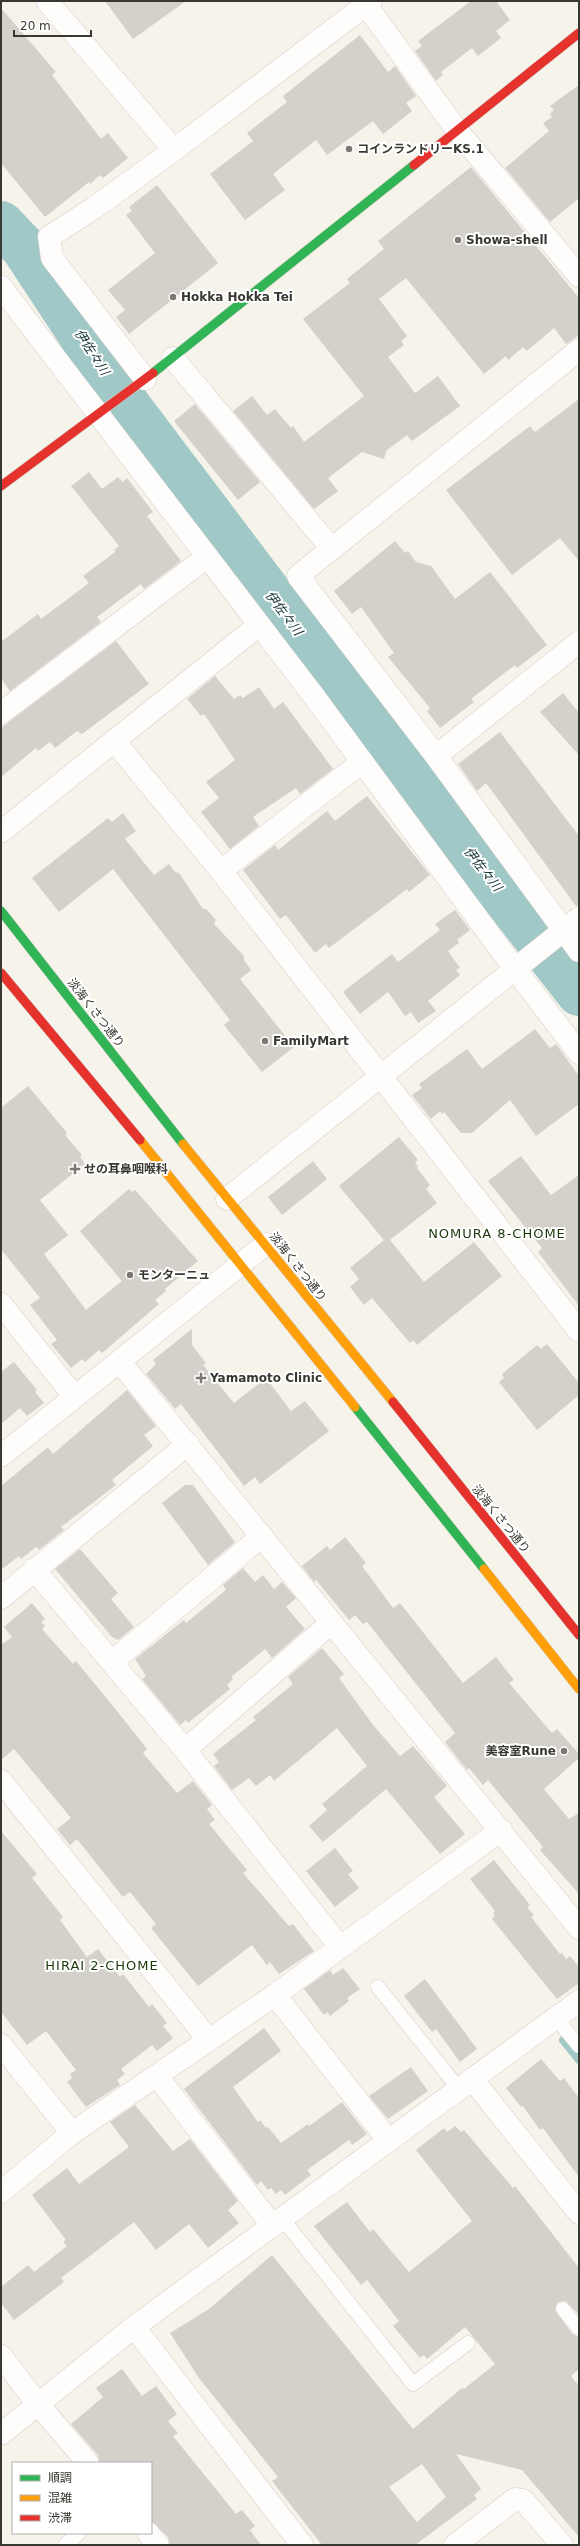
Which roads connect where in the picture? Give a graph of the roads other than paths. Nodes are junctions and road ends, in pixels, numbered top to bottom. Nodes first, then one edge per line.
1 (47, 1) edge
2 (369, 3) edge
3 (579, 33) edge
4 (456, 129) junction
5 (174, 150) junction
6 (579, 276) edge
7 (1, 287) edge
8 (579, 350) edge
9 (173, 358) junction
10 (145, 379) junction
11 (98, 415) junction
12 (1, 486) edge
13 (331, 548) junction
14 (208, 557) junction
15 (259, 624) junction
16 (579, 642) edge
17 (1, 713) edge
18 (114, 740) junction
19 (436, 756) junction
20 (362, 762) junction
21 (1, 832) edge
22 (221, 871) junction
23 (1, 911) edge
24 (571, 924) edge
25 (579, 951) edge
26 (515, 969) junction
27 (1, 973) edge
28 (579, 1053) edge
29 (382, 1076) junction
30 (227, 1199) junction
31 (266, 1244) junction
32 (241, 1264) junction
33 (1, 1304) edge
34 (579, 1331) edge
35 (120, 1362) junction
36 (74, 1396) junction
37 (188, 1444) junction
38 (1, 1456) edge
39 (262, 1536) junction
40 (34, 1569) junction
41 (1, 1598) edge
42 (331, 1623) junction
43 (579, 1635) edge
44 (112, 1662) junction
45 (579, 1689) edge
46 (185, 1750) junction
47 (1, 1781) edge
48 (501, 1830) junction
49 (579, 1928) edge
50 (340, 1947) junction
51 (378, 1987) dead end
52 (275, 1995) junction
53 (579, 2001) edge
54 (556, 2018) junction
55 (208, 2039) junction
56 (1, 2045) edge
57 (579, 2046) edge
58 (157, 2076) junction
59 (465, 2084) junction
60 (72, 2132) junction
61 (389, 2141) junction
62 (1, 2192) edge
63 (579, 2213) edge
64 (277, 2222) junction
65 (563, 2309) dead end
66 (134, 2327) junction
67 (579, 2329) edge
68 (468, 2343) dead end
69 (1, 2356) edge
70 (38, 2404) junction
71 (1, 2434) edge
72 (87, 2462) edge
73 (78, 2534) edge
74 (149, 2534) edge
75 (65, 2545) edge
76 (158, 2545) edge
77 (302, 2545) edge
78 (455, 2545) edge
79 (562, 2545) edge

1 - 5 street
2 - 4 street
2 - 5 street
3 - 4 street
4 - 6 street
4 - 9 street
5 - 10 street
7 - 11 street
8 - 13 street
9 - 10 street
9 - 13 street
10 - 11 street
11 - 12 street
11 - 14 street
13 - 19 street
14 - 15 street
14 - 17 street
15 - 18 street
15 - 20 street
16 - 19 street
18 - 21 street
18 - 22 street
19 - 24 street
20 - 22 street
20 - 26 street
22 - 29 street
23 - 30 street, 淡海くさつ通り
24 - 25 street
24 - 26 street
26 - 28 street
26 - 29 street
27 - 32 street
29 - 30 street
29 - 34 street
30 - 31 street, 淡海くさつ通り
31 - 32 street
31 - 43 street, 淡海くさつ通り
32 - 35 street
32 - 45 street
33 - 36 street
35 - 36 street
35 - 37 street
36 - 38 street
37 - 39 street
37 - 40 street
39 - 42 street
39 - 44 street
40 - 41 street
40 - 44 street
42 - 46 street
42 - 48 street
44 - 46 street
46 - 50 street
47 - 55 street
48 - 49 street
48 - 50 street
50 - 52 street
51 - 59 lane
52 - 55 street
52 - 61 street
53 - 54 street
54 - 57 lane
54 - 59 street
55 - 58 street
56 - 60 street
58 - 60 street
58 - 64 street
59 - 61 street
59 - 63 street
60 - 62 street
61 - 64 street
64 - 66 street
64 - 68 lane
65 - 67 lane
66 - 70 street
66 - 77 street
69 - 70 street
70 - 71 street
70 - 72 street
73 - 75 lane
74 - 76 street
78 - 79 street

